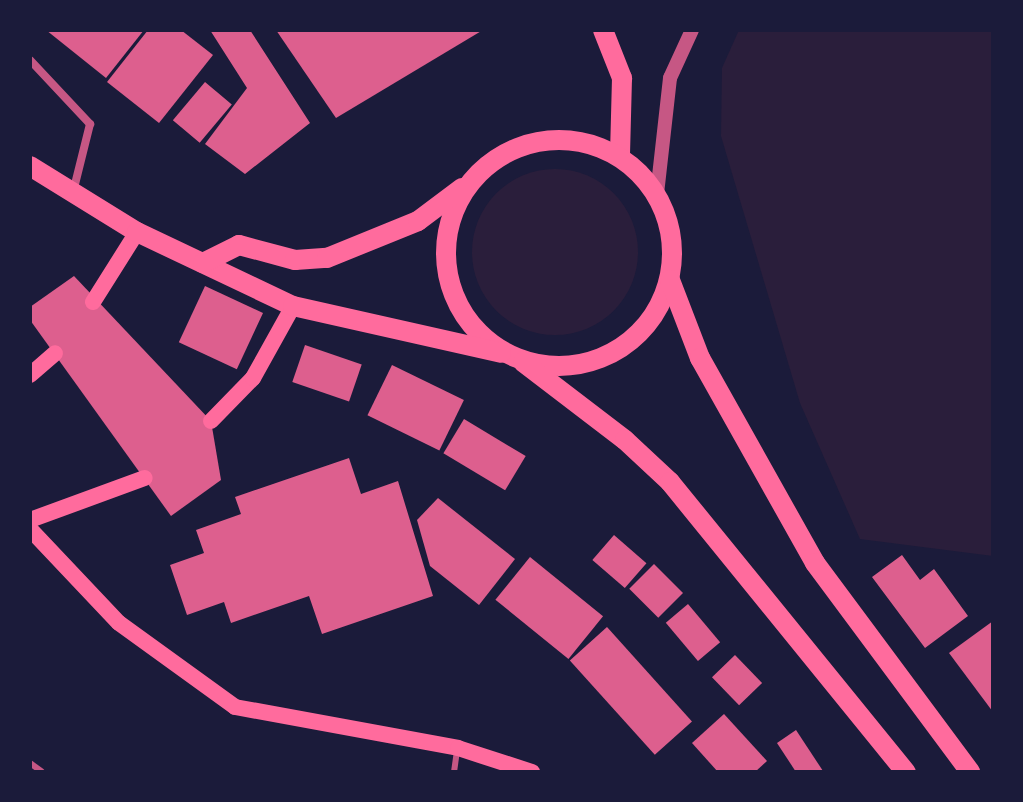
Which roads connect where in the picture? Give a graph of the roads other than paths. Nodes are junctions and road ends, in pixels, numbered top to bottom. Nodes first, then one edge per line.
1 (603, 30) edge
2 (692, 30) edge
3 (30, 60) edge
4 (620, 156) junction
5 (30, 166) edge
6 (469, 183) junction
7 (73, 192) junction
8 (657, 194) junction
9 (137, 232) junction
10 (203, 263) junction
11 (670, 280) junction
12 (93, 302) dead end
13 (293, 306) junction
14 (55, 353) dead end
15 (514, 357) junction
16 (30, 375) edge
17 (211, 421) dead end
18 (145, 478) dead end
19 (30, 520) edge
20 (30, 529) edge
21 (458, 748) junction
22 (30, 763) edge
23 (41, 771) edge
24 (454, 772) edge
25 (532, 772) edge
26 (906, 772) edge
27 (970, 772) edge

1 - 4 main road
2 - 8 street
3 - 7 street
4 - 6 main road
4 - 8 main road
5 - 7 main road
6 - 10 main road
6 - 15 main road
7 - 9 main road
8 - 11 main road
9 - 10 main road
9 - 12 main road
10 - 13 main road
11 - 15 main road
11 - 27 main road
13 - 15 main road
13 - 17 main road
14 - 16 main road
15 - 26 main road
18 - 19 main road
20 - 21 main road
21 - 24 lane
21 - 25 main road
22 - 23 lane

